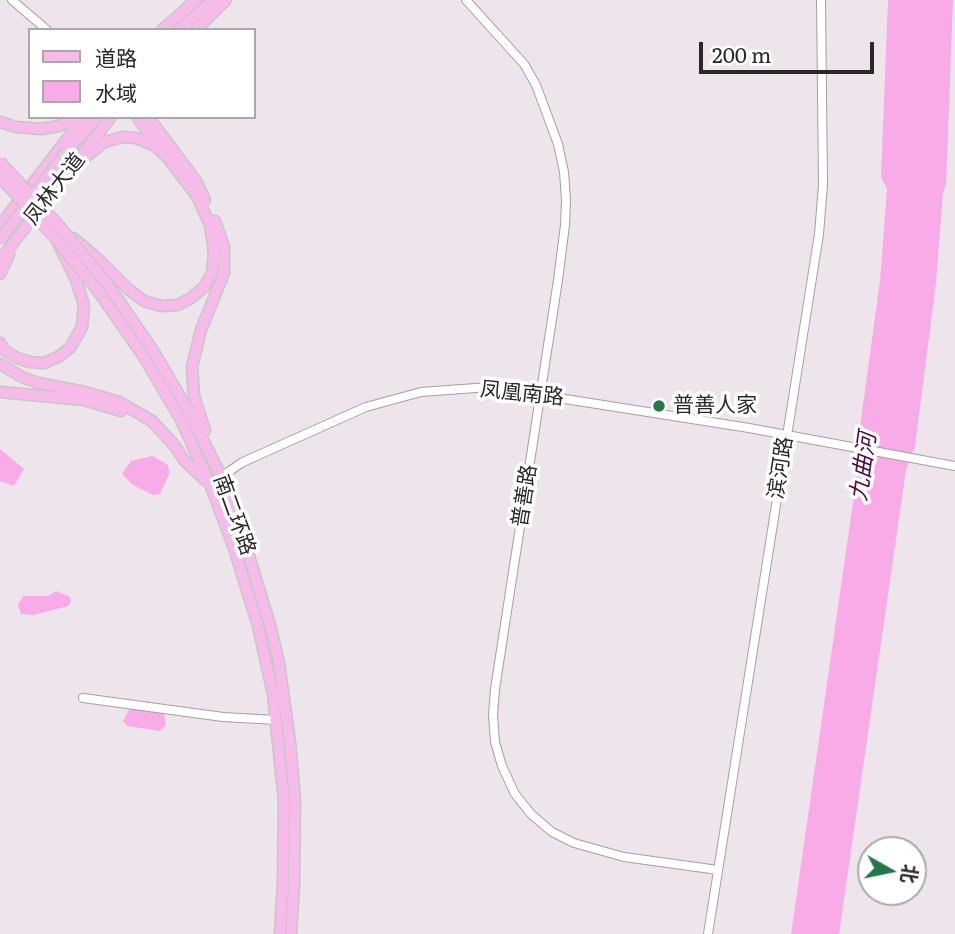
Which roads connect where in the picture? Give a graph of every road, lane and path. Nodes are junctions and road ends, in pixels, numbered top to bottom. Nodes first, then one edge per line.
1 (12, 0) edge
2 (196, 0) edge
3 (212, 0) edge
4 (226, 0) edge
5 (466, 0) edge
6 (821, 0) edge
7 (45, 28) edge
8 (164, 28) edge
9 (181, 28) edge
10 (198, 28) edge
11 (77, 119) edge
12 (80, 119) edge
13 (95, 119) edge
14 (109, 119) edge
15 (138, 119) edge
16 (150, 120) edge
17 (0, 122) edge
18 (166, 157) junction
19 (0, 162) edge
20 (70, 170) junction
21 (0, 177) edge
22 (0, 226) edge
23 (61, 227) junction
24 (18, 236) junction
25 (56, 239) junction
26 (0, 240) edge
27 (0, 260) edge
28 (0, 274) edge
29 (0, 343) edge
30 (0, 364) edge
31 (0, 393) edge
32 (541, 394) junction
33 (84, 396) junction
34 (185, 416) junction
35 (786, 435) junction
36 (955, 466) edge
37 (221, 476) junction
38 (210, 484) junction
39 (83, 698) dead end
40 (276, 720) junction
41 (290, 837) junction
42 (718, 870) junction
43 (280, 934) edge
44 (291, 934) edge
45 (708, 934) edge

1 - 7 street
2 - 8 main road
3 - 9 main road
4 - 10 main road
5 - 32 street, 普善路
6 - 35 street, 滨河路
11 - 17 main road
12 - 22 main road, 凤林大道
13 - 26 main road, bridge
14 - 20 main road, 凤林大道
15 - 18 main road
16 - 37 main road
18 - 20 main road
18 - 23 main road, bridge
19 - 23 main road, 南二环路, bridge
20 - 24 main road, 凤林大道
21 - 25 main road, 南二环路, bridge
23 - 34 main road, 南二环路, bridge
24 - 27 main road, 凤林大道
24 - 28 main road
25 - 29 main road, bridge
25 - 34 main road, 南二环路, bridge
30 - 33 main road
31 - 33 main road
32 - 35 street, 凤凰南路
32 - 37 street, 凤凰南路
32 - 42 street, 普善路
33 - 38 main road
34 - 37 main road, 南二环路
34 - 38 main road, 南二环路
35 - 36 street, 凤凰南路
35 - 42 street, 滨河路
37 - 38 street, 凤凰南路
37 - 41 main road, 南二环路
38 - 40 main road, 南二环路
39 - 40 street
40 - 41 main road, 南二环路
41 - 43 main road, 南二环路
41 - 44 main road, 南二环路
42 - 45 street, 滨河路

